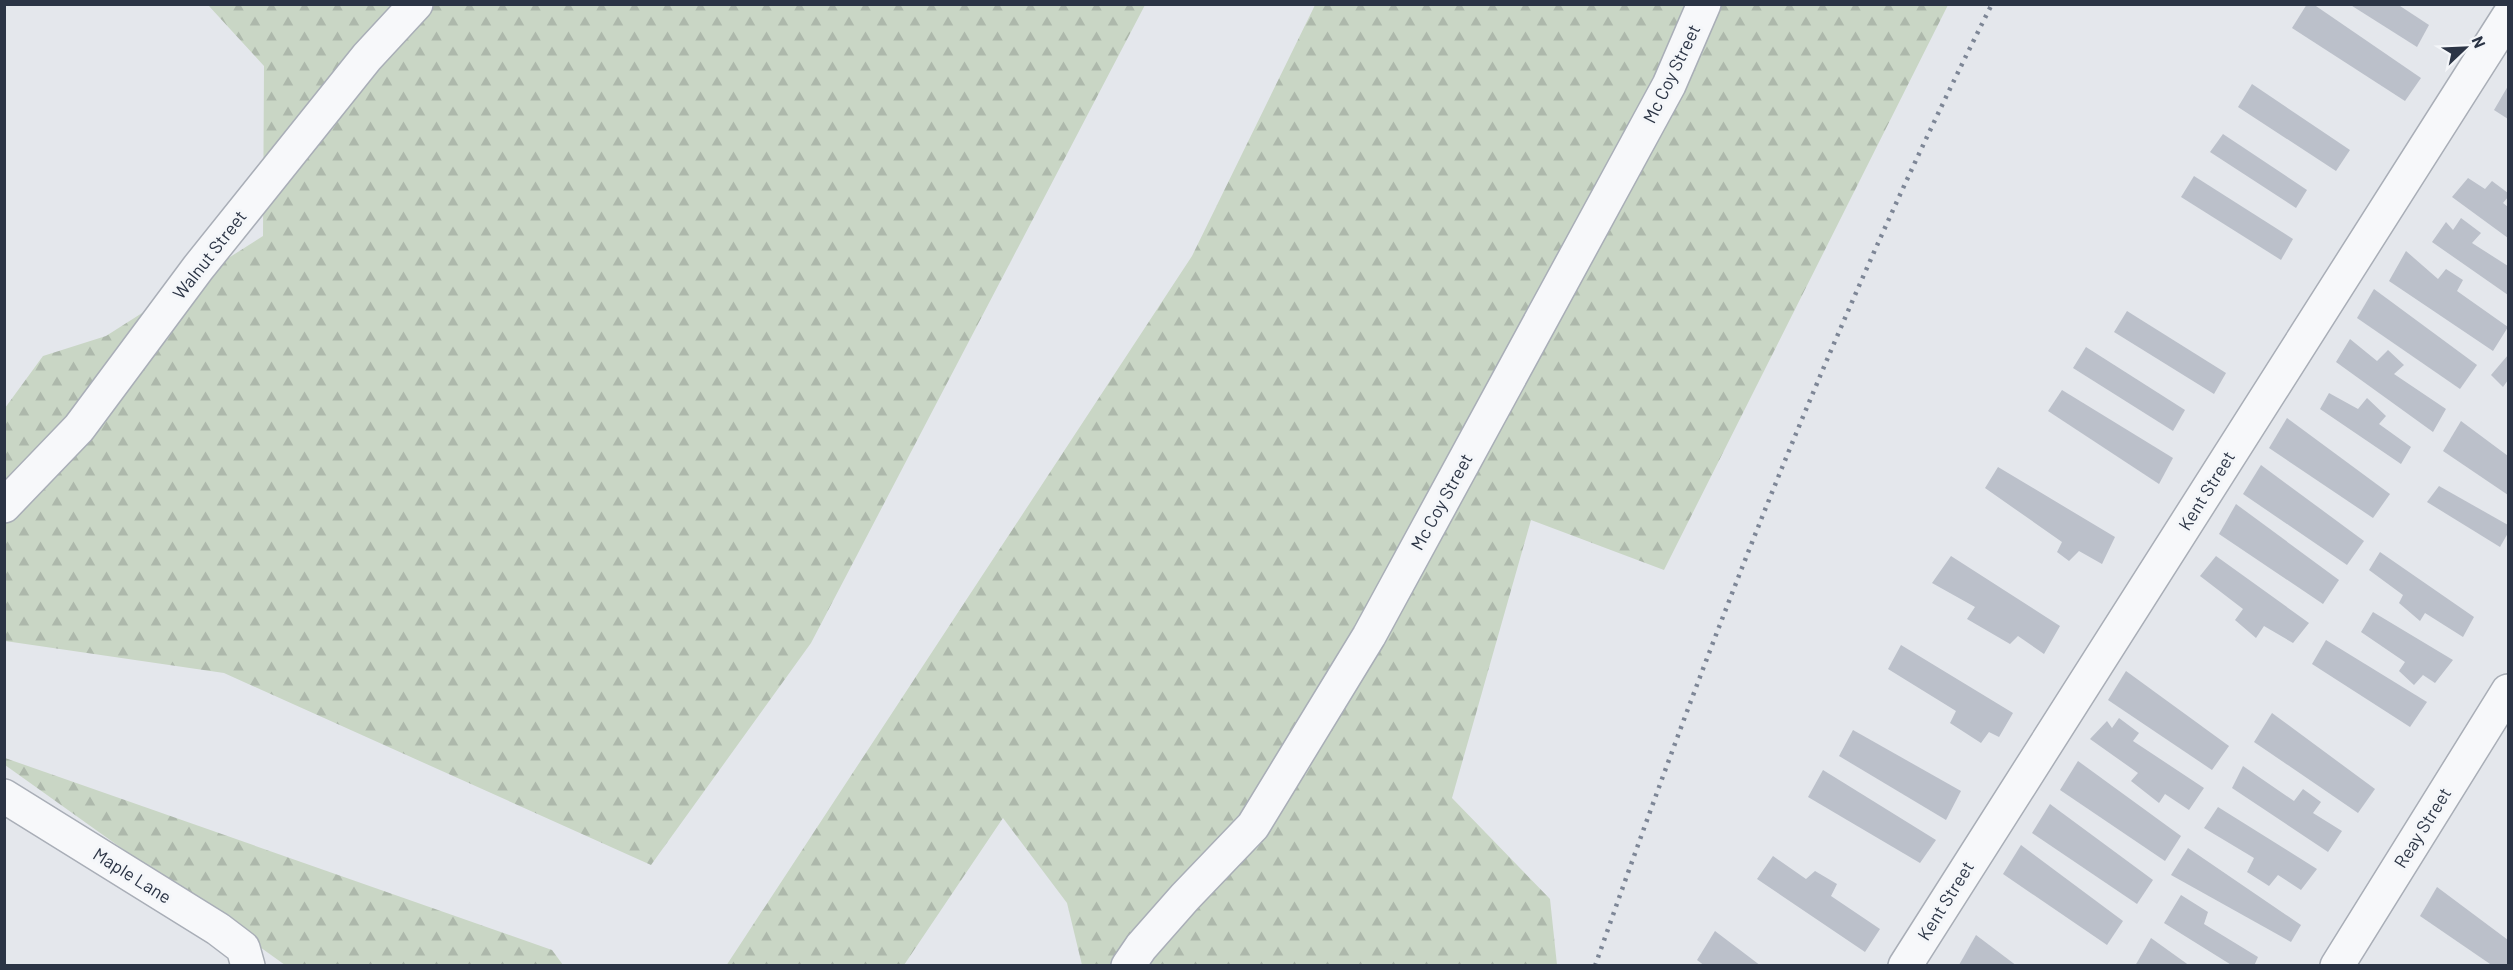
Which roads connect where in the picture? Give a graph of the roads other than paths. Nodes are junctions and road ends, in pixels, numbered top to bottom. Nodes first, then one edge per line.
1 (416, 4) edge
2 (1704, 4) edge
3 (2508, 17) edge
4 (4, 506) edge
5 (2508, 691) edge
6 (4, 796) edge
7 (248, 966) edge
8 (1128, 966) edge
9 (1905, 966) edge
10 (2337, 966) edge

1 - 4 street, Walnut Street
2 - 8 street, Mc Coy Street
3 - 9 street, Kent Street
5 - 10 street, Reay Street
6 - 7 street, Maple Lane

